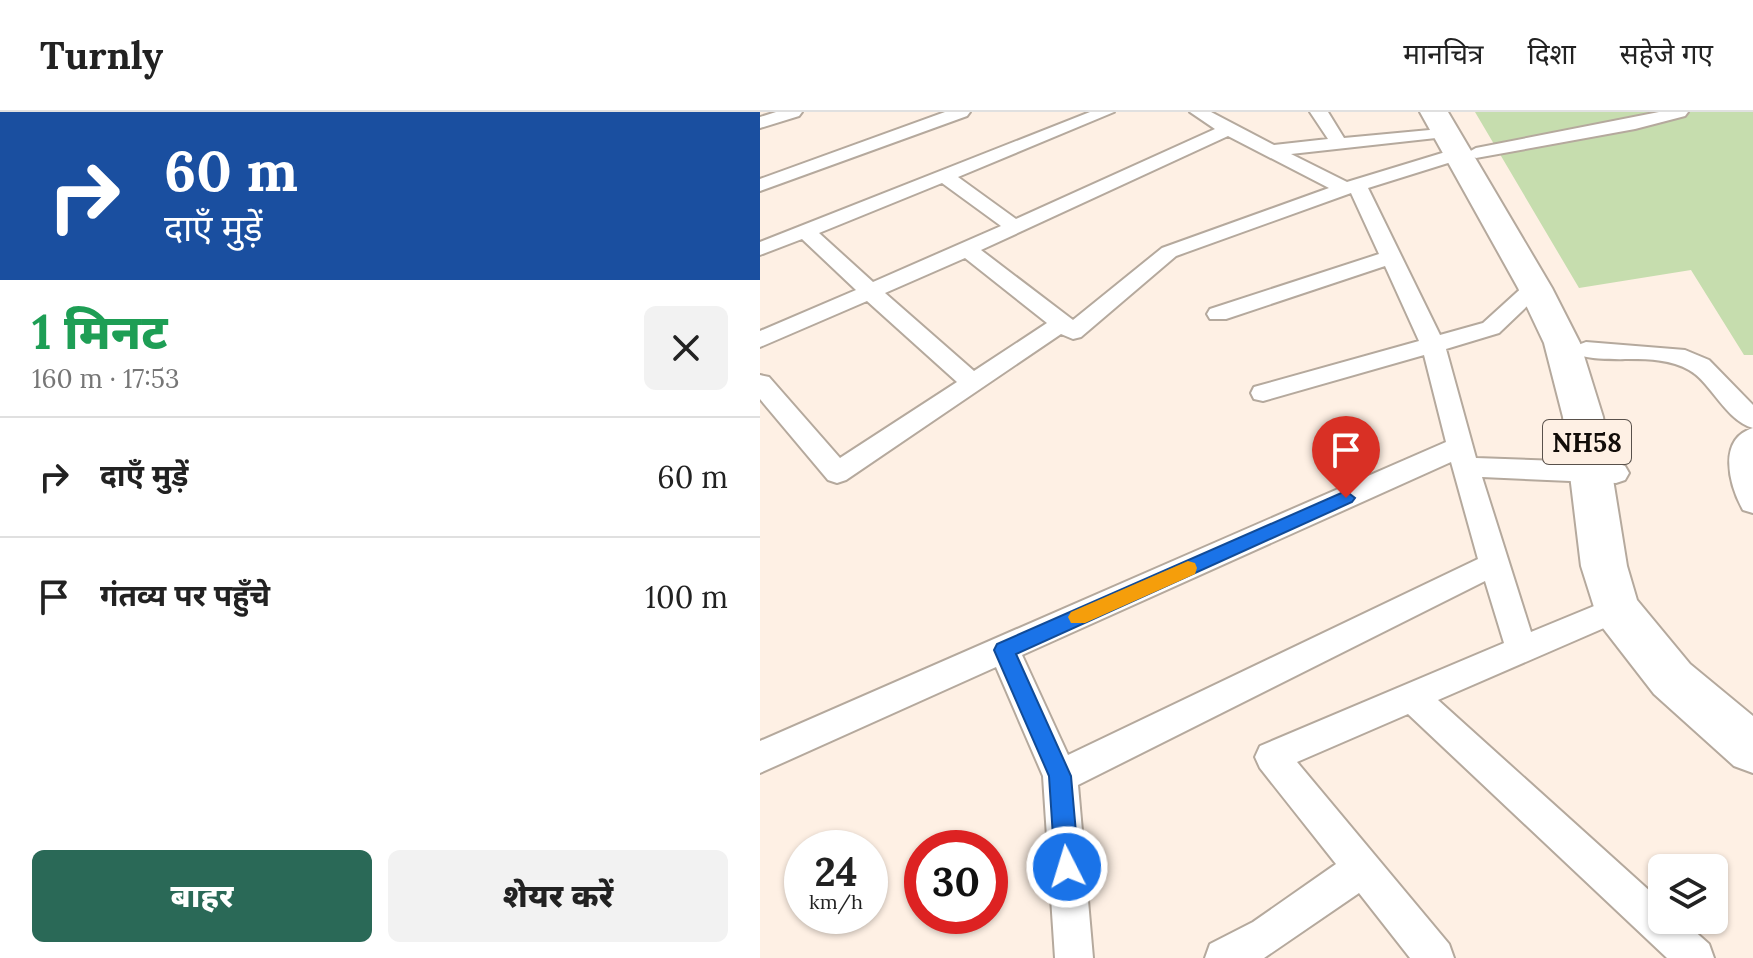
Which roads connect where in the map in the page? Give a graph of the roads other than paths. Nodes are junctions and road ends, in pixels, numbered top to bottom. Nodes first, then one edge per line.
1 (793, 112) edge
2 (961, 112) edge
3 (1105, 112) edge
4 (1199, 112) edge
5 (1243, 112) edge
6 (1319, 112) edge
7 (1679, 112) edge
8 (760, 123) edge
9 (1228, 129) junction
10 (1453, 133) edge
11 (1339, 143) junction
12 (1262, 146) junction
13 (944, 176) junction
14 (760, 185) edge
15 (1351, 187) junction
16 (1015, 227) junction
17 (805, 231) junction
18 (760, 249) edge
19 (967, 249) junction
20 (1391, 257) junction
21 (1535, 288) junction
22 (872, 291) junction
23 (1218, 314) dead end
24 (1062, 323) junction
25 (760, 340) edge
26 (1433, 345) junction
27 (1586, 350) junction
28 (974, 381) junction
29 (760, 383) edge
30 (1263, 393) dead end
31 (1753, 419) edge
32 (1753, 437) edge
33 (1463, 457) junction
34 (1603, 472) junction
35 (1753, 503) edge
36 (1494, 564) junction
37 (1616, 609) junction
38 (1004, 650) junction
39 (1522, 650) junction
40 (1412, 697) junction
41 (1753, 717) edge
42 (1753, 749) edge
43 (760, 757) edge
44 (1060, 776) junction
45 (1362, 868) junction
46 (1074, 958) edge
47 (1224, 958) edge
48 (1435, 958) edge
49 (1695, 958) edge

1 - 8 street
2 - 14 street
3 - 13 street
4 - 9 street
5 - 12 street
6 - 11 street
7 - 10 street
9 - 12 street
9 - 16 street
10 - 11 street
10 - 15 street
10 - 21 highway, NH58
10 - 27 highway, NH58
11 - 12 street
12 - 15 street
13 - 16 street
13 - 17 street
15 - 20 street
15 - 24 street
16 - 19 street
17 - 18 street
17 - 22 street
19 - 22 street
19 - 24 street
20 - 23 street
20 - 26 street
21 - 26 street
21 - 34 highway, NH58
22 - 25 street
22 - 28 street
24 - 28 street
26 - 30 street
26 - 33 street
27 - 31 street
27 - 34 highway, NH58
28 - 29 street
32 - 35 street
33 - 34 street
33 - 36 street
33 - 38 street
34 - 37 highway, NH58
34 - 41 highway, NH58
36 - 39 street
36 - 44 street
37 - 39 street
37 - 42 highway, NH58
38 - 43 street
38 - 44 street
39 - 40 street
40 - 45 street
40 - 49 street
44 - 46 street
45 - 47 street
45 - 48 street

